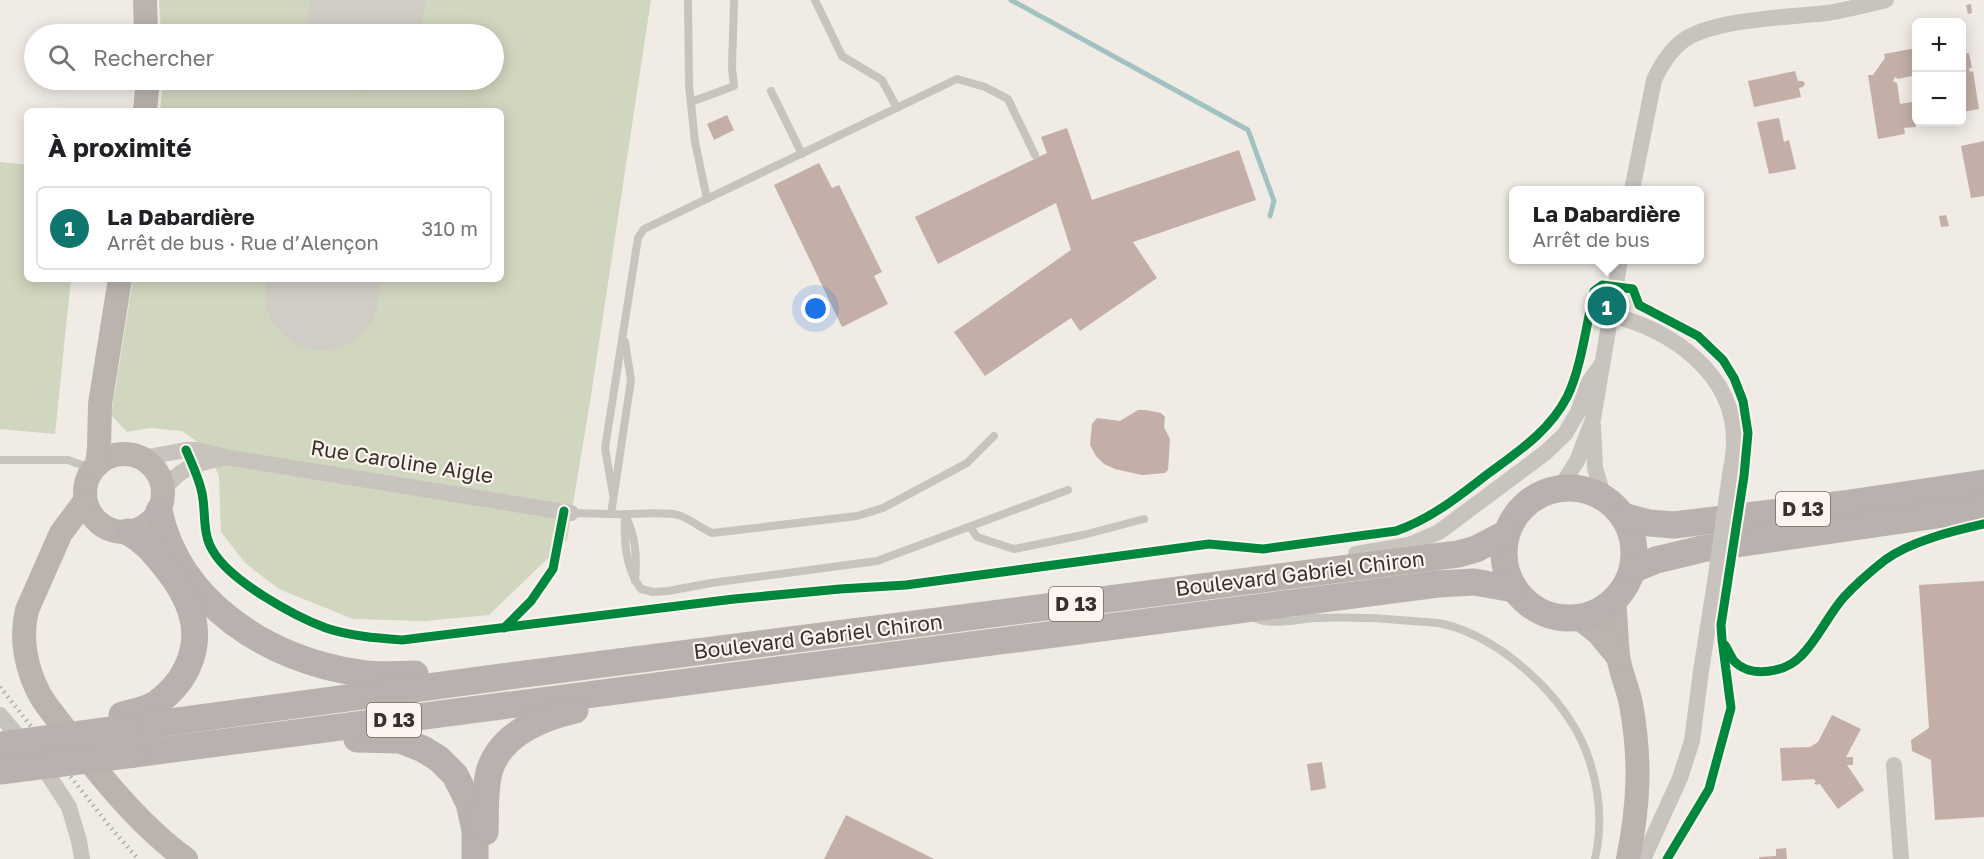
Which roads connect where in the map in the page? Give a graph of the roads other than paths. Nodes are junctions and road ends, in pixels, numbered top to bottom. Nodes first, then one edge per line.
1 (145, 0) edge
2 (688, 0) edge
3 (734, 0) edge
4 (815, 0) edge
5 (1886, 0) edge
6 (146, 24) edge
7 (147, 90) edge
8 (771, 90) dead end
9 (691, 102) junction
10 (145, 108) edge
11 (897, 108) junction
12 (802, 154) junction
13 (1035, 155) dead end
14 (1633, 186) edge
15 (707, 199) junction
16 (1619, 264) edge
17 (120, 282) edge
18 (1611, 315) junction
19 (623, 332) junction
20 (1602, 364) junction
21 (1593, 419) junction
22 (100, 420) junction
23 (994, 436) dead end
24 (134, 456) junction
25 (225, 457) junction
26 (0, 460) edge
27 (95, 467) junction
28 (1984, 483) edge
29 (1559, 489) junction
30 (1068, 490) dead end
31 (613, 494) junction
32 (85, 501) junction
33 (161, 501) junction
34 (1613, 507) junction
35 (1984, 508) edge
36 (571, 513) joint
37 (611, 514) junction
38 (625, 515) junction
39 (1144, 519) dead end
40 (100, 525) junction
41 (970, 527) junction
42 (128, 532) junction
43 (1507, 533) junction
44 (53, 553) junction
45 (1632, 570) junction
46 (1303, 573) junction
47 (1514, 589) junction
48 (1614, 600) junction
49 (1235, 610) junction
50 (1579, 618) junction
51 (1618, 657) junction
52 (502, 678) junction
53 (653, 687) junction
54 (0, 715) edge
55 (127, 732) junction
56 (0, 743) edge
57 (183, 748) junction
58 (1894, 765) dead end
59 (0, 771) edge
60 (82, 859) edge
61 (186, 859) edge
62 (476, 859) edge
63 (1595, 859) edge
64 (1628, 859) edge
65 (1636, 859) edge
66 (1900, 859) edge

1 - 6 street
2 - 9 lane
3 - 9 lane
4 - 11 lane
5 - 14 street
7 - 10 street
8 - 12 lane
9 - 15 lane
11 - 12 lane
11 - 13 lane
12 - 15 lane
15 - 19 lane
16 - 18 street
17 - 22 street
18 - 20 street
18 - 65 street, bridge
19 - 31 lane
19 - 31 lane
20 - 21 street
20 - 46 street
21 - 29 street
21 - 34 street
22 - 24 street
22 - 27 street
23 - 38 lane
24 - 25 street, Rue Caroline Aigle
24 - 27 street
24 - 33 street
25 - 33 street, Rue Caroline Aigle
25 - 36 street, Rue Caroline Aigle
26 - 27 lane
27 - 32 street
28 - 34 main road, D 13
29 - 34 main road
29 - 43 main road
30 - 41 lane
31 - 37 lane
32 - 40 street
32 - 44 street
33 - 42 street
33 - 52 main road
34 - 45 main road
35 - 45 main road, D 13
36 - 37 lane
37 - 38 lane
38 - 41 lane
39 - 41 lane
40 - 42 street
40 - 44 street
42 - 55 main road
43 - 46 main road, Boulevard Gabriel Chiron / D 13
43 - 47 main road
44 - 61 street
45 - 48 main road
46 - 52 main road, Boulevard Gabriel Chiron / D 13
47 - 49 main road, Boulevard Gabriel Chiron / D 13
47 - 50 main road
48 - 50 main road
48 - 51 street
49 - 53 main road, Boulevard Gabriel Chiron / D 13
49 - 63 lane
50 - 51 street
51 - 64 street
52 - 55 main road, Boulevard Gabriel Chiron / D 13
53 - 57 main road, Boulevard Gabriel Chiron / D 13
53 - 62 main road
54 - 60 street
55 - 56 main road, D 13, bridge
55 - 57 main road, Boulevard Gabriel Chiron / D 13
55 - 59 main road, D 13, bridge
57 - 62 main road
58 - 66 street

